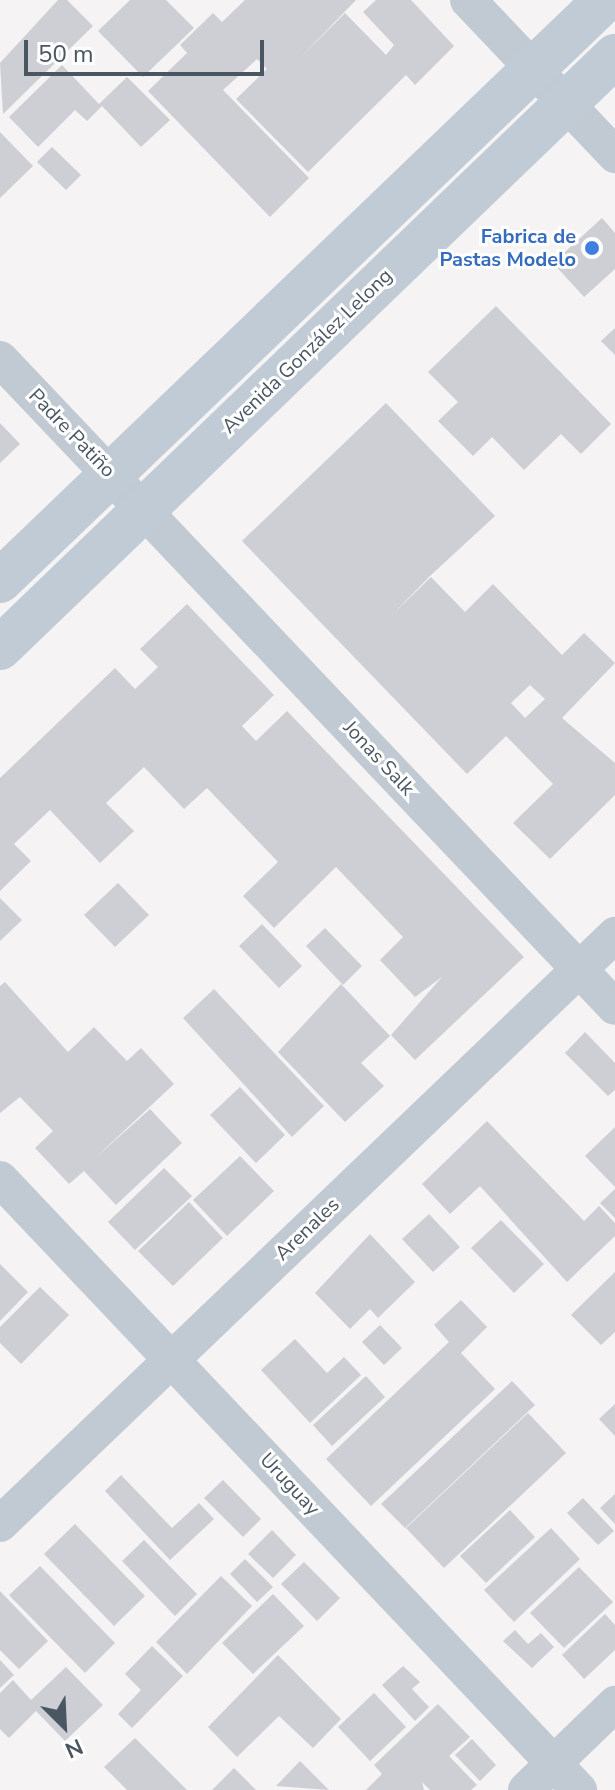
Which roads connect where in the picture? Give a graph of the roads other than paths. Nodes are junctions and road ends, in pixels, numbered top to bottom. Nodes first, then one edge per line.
1 (468, 0) edge
2 (605, 0) edge
3 (615, 56) edge
4 (533, 68) junction
5 (566, 103) junction
6 (615, 155) edge
7 (0, 359) edge
8 (111, 473) junction
9 (144, 508) junction
10 (0, 581) edge
11 (0, 648) edge
12 (615, 935) edge
13 (578, 970) junction
14 (615, 1007) edge
15 (0, 1179) edge
16 (172, 1359) junction
17 (0, 1524) edge
18 (615, 1704) edge
19 (554, 1763) junction
20 (526, 1790) edge
21 (579, 1790) edge

1 - 4 street
2 - 4 main road
3 - 5 main road, Avenida González Lelong
4 - 5 street
4 - 8 main road
5 - 6 street
5 - 9 main road, Avenida González Lelong
7 - 8 street, Padre Patiño
8 - 9 street, Padre Patiño
8 - 10 main road
9 - 11 main road, Avenida González Lelong
9 - 13 street, Jonas Salk
12 - 13 street, Arenales
13 - 14 street, Jonas Salk
13 - 16 street, Arenales
15 - 16 street, Uruguay
16 - 17 street, Arenales
16 - 19 street, Uruguay
18 - 19 street
19 - 20 street
19 - 21 street, Uruguay

